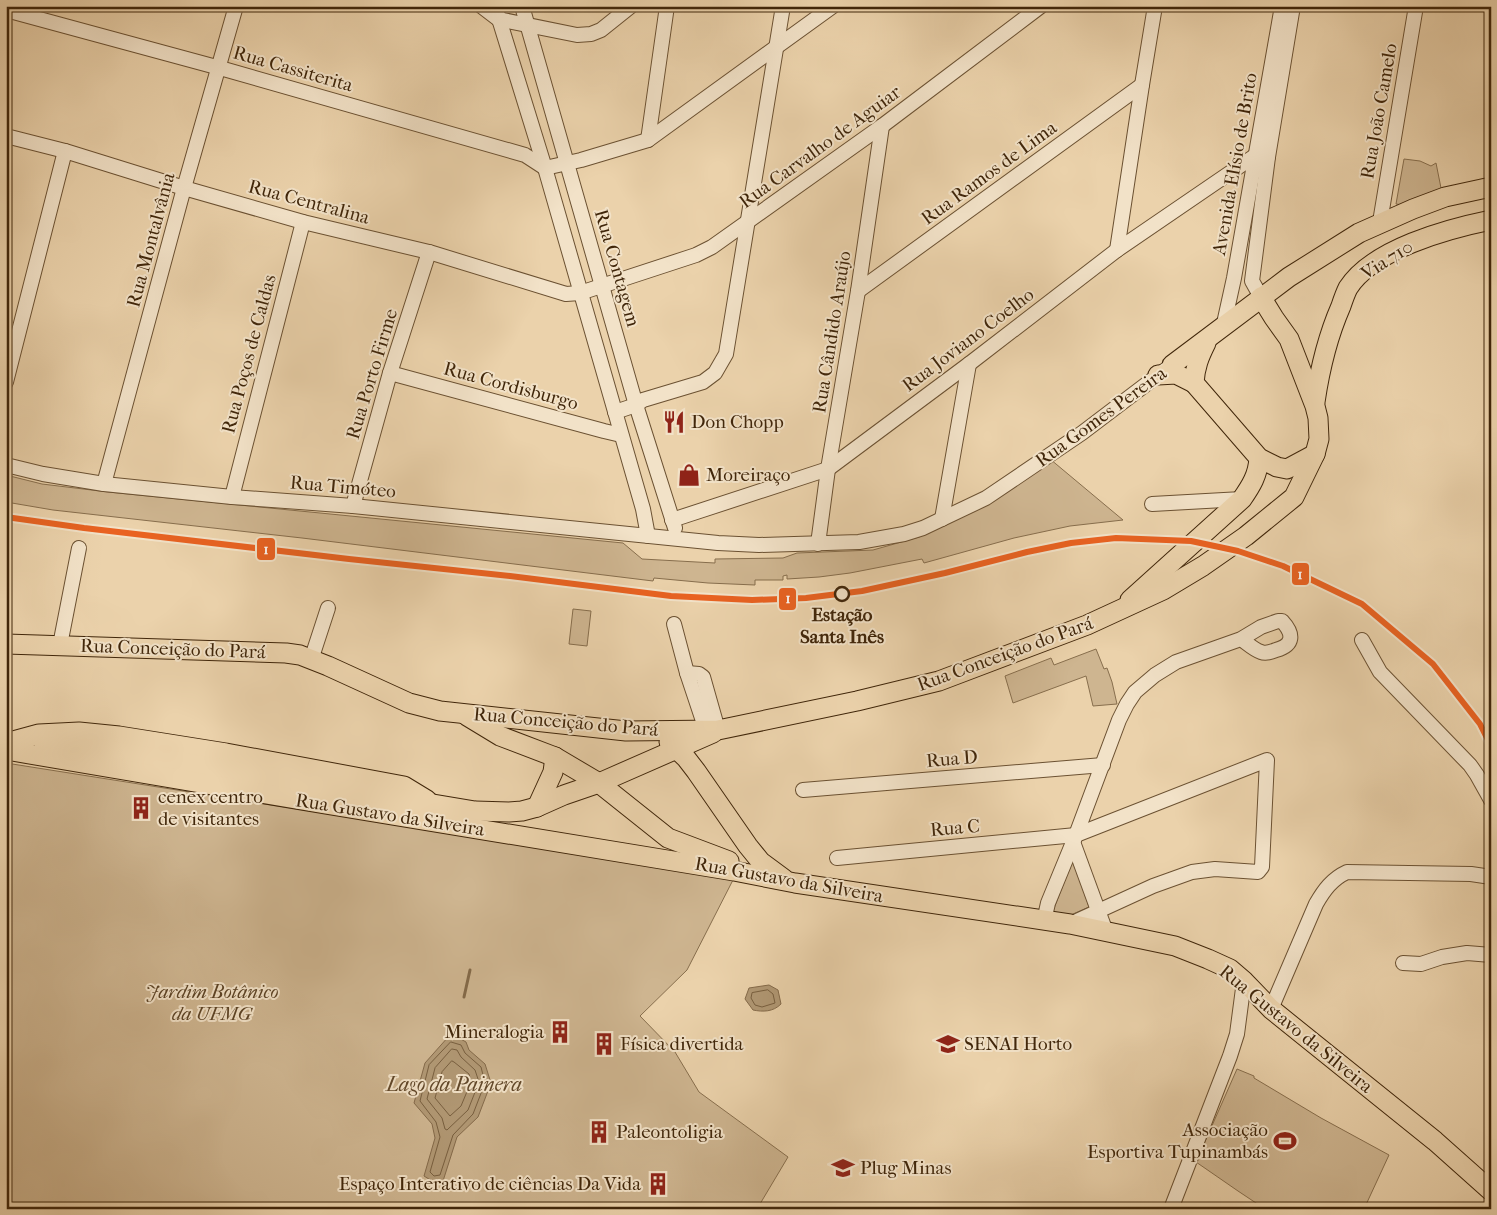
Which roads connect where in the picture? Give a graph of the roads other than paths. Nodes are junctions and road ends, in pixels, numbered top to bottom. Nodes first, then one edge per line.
1 (236, 6) edge
2 (481, 6) edge
3 (522, 6) edge
4 (631, 6) edge
5 (667, 6) edge
6 (783, 6) edge
7 (833, 6) edge
8 (1155, 6) edge
9 (1282, 6) edge
10 (1293, 6) edge
11 (1416, 6) edge
12 (1037, 8) edge
13 (6, 10) edge
14 (496, 12) edge
15 (527, 24) junction
16 (776, 48) junction
17 (220, 68) junction
18 (1142, 85) junction
19 (882, 126) junction
20 (6, 136) edge
21 (648, 140) junction
22 (65, 151) junction
23 (1262, 156) junction
24 (566, 162) junction
25 (545, 168) junction
26 (1491, 187) edge
27 (184, 188) junction
28 (1491, 220) edge
29 (748, 221) junction
30 (303, 222) junction
31 (1380, 222) junction
32 (1118, 250) junction
33 (429, 252) junction
34 (603, 285) junction
35 (858, 291) junction
36 (580, 293) junction
37 (1261, 297) junction
38 (1223, 328) junction
39 (1208, 339) junction
40 (969, 364) junction
41 (1165, 370) junction
42 (390, 373) junction
43 (6, 382) edge
44 (1194, 383) junction
45 (636, 405) junction
46 (1315, 406) junction
47 (615, 412) junction
48 (621, 434) junction
49 (1315, 454) junction
50 (1259, 458) junction
51 (6, 465) edge
52 (828, 469) junction
53 (104, 484) junction
54 (232, 497) junction
55 (1242, 499) junction
56 (1152, 504) dead end
57 (353, 506) junction
58 (942, 519) junction
59 (672, 520) junction
60 (648, 536) junction
61 (678, 539) junction
62 (818, 544) junction
63 (79, 548) dead end
64 (328, 608) dead end
65 (1118, 611) junction
66 (674, 624) dead end
67 (1241, 638) dead end
68 (1362, 640) dead end
69 (6, 644) edge
70 (60, 645) junction
71 (311, 660) junction
72 (462, 713) junction
73 (712, 730) junction
74 (658, 731) junction
75 (6, 743) edge
76 (6, 749) edge
77 (677, 749) junction
78 (555, 757) junction
79 (1103, 765) junction
80 (696, 771) junction
81 (599, 783) junction
82 (804, 790) dead end
83 (1491, 800) edge
84 (434, 804) junction
85 (537, 807) junction
86 (1074, 839) junction
87 (837, 858) dead end
88 (1491, 877) edge
89 (787, 881) junction
90 (1098, 911) junction
91 (1044, 921) junction
92 (1070, 924) junction
93 (1106, 932) junction
94 (1491, 955) edge
95 (1403, 963) dead end
96 (1244, 980) junction
97 (1271, 1009) junction
98 (1491, 1191) edge
99 (1171, 1209) edge

1 - 17 street, Rua Montalvânia
2 - 14 street
3 - 15 street, Rua Contagem
4 - 15 street
5 - 21 street
6 - 16 street
7 - 16 street
8 - 18 street
9 - 23 street, Avenida Elísio de Brito
10 - 23 street, Avenida Elísio de Brito
11 - 31 street, Rua João Camelo
12 - 19 street, Rua Carvalho de Aguiar
13 - 17 street, Rua Cassiterita
14 - 15 street
14 - 25 street
15 - 24 street, Rua Contagem
16 - 21 street
16 - 29 street
17 - 25 street, Rua Cassiterita
17 - 27 street, Rua Montalvânia
18 - 32 street
18 - 35 street, Rua Ramos de Lima
19 - 29 street, Rua Carvalho de Aguiar
19 - 35 street, Rua Cândido Araújo
20 - 22 street, Rua Centralina
21 - 24 street
22 - 27 street, Rua Centralina
22 - 43 street
23 - 32 street, Rua Joviano Coelho
23 - 37 street, Avenida Elísio de Brito
23 - 38 street, Avenida Elísio de Brito
24 - 25 street
24 - 34 street, Rua Contagem
25 - 36 street
26 - 31 main road, Rua Gomes Pereira
27 - 30 street, Rua Centralina
27 - 53 street, Rua Montalvânia
28 - 46 main road, Via 710
29 - 34 street, Rua Carvalho de Aguiar
29 - 45 street
30 - 33 street, Rua Centralina
30 - 54 street, Rua Poços de Caldas
31 - 37 main road, Rua Gomes Pereira
32 - 40 street, Rua Joviano Coelho
33 - 36 street, Rua Centralina
33 - 42 street, Rua Porto Firme
34 - 36 street, Rua Centralina
34 - 45 street, Rua Contagem
35 - 52 street, Rua Cândido Araújo
36 - 47 street
37 - 38 main road, Rua Gomes Pereira
37 - 46 main road
38 - 39 main road, Rua Gomes Pereira
39 - 41 main road, Rua Gomes Pereira
39 - 44 main road
40 - 52 street, Rua Joviano Coelho
40 - 58 street
41 - 44 main road
41 - 58 street, Rua Gomes Pereira
42 - 48 street, Rua Cordisburgo
42 - 57 street, Rua Porto Firme
44 - 50 main road
45 - 47 street
45 - 59 street, Rua Contagem
46 - 49 main road
47 - 48 street
48 - 60 street
49 - 50 main road
49 - 65 main road, Rua Conceição do Pará
50 - 55 main road
51 - 53 street, Rua Timóteo
52 - 59 street, Rua Joviano Coelho
52 - 62 street, Rua Cândido Araújo
53 - 54 street, Rua Timóteo
54 - 57 street, Rua Timóteo
55 - 56 street
55 - 65 main road
57 - 60 street, Rua Timóteo
58 - 62 street, Rua Gomes Pereira
59 - 61 street, Rua Contagem
60 - 61 street, Rua Timóteo
61 - 62 street, Rua Gomes Pereira
63 - 70 street
64 - 71 street
65 - 73 main road, Rua Conceição do Pará
66 - 73 street
67 - 79 street
68 - 83 street
69 - 70 main road, Rua Conceição do Pará
70 - 71 main road, Rua Conceição do Pará
71 - 72 main road, Rua Conceição do Pará
72 - 74 main road, Rua Conceição do Pará
72 - 78 main road
73 - 74 main road, Rua Conceição do Pará
73 - 77 main road, Rua Gustavo da Silveira
73 - 80 main road
74 - 77 main road
75 - 84 main road
76 - 84 main road, Rua Gustavo da Silveira
76 - 89 main road, Rua Gustavo da Silveira
77 - 80 main road
77 - 81 main road, Rua Gustavo da Silveira
78 - 81 main road
78 - 85 main road
79 - 82 street, Rua D
79 - 86 street
80 - 89 main road
81 - 85 main road, Rua Gustavo da Silveira
81 - 89 main road
84 - 85 main road, Rua Gustavo da Silveira
86 - 87 street, Rua C
86 - 90 street
86 - 90 street, Rua C
86 - 91 street
88 - 97 street
89 - 91 main road, Rua Gustavo da Silveira
90 - 92 street
90 - 93 street
91 - 92 main road, Rua Gustavo da Silveira
92 - 93 main road, Rua Gustavo da Silveira
93 - 96 main road, Rua Gustavo da Silveira
94 - 95 street
96 - 97 main road, Rua Gustavo da Silveira
96 - 99 street
97 - 98 main road, Rua Gustavo da Silveira

